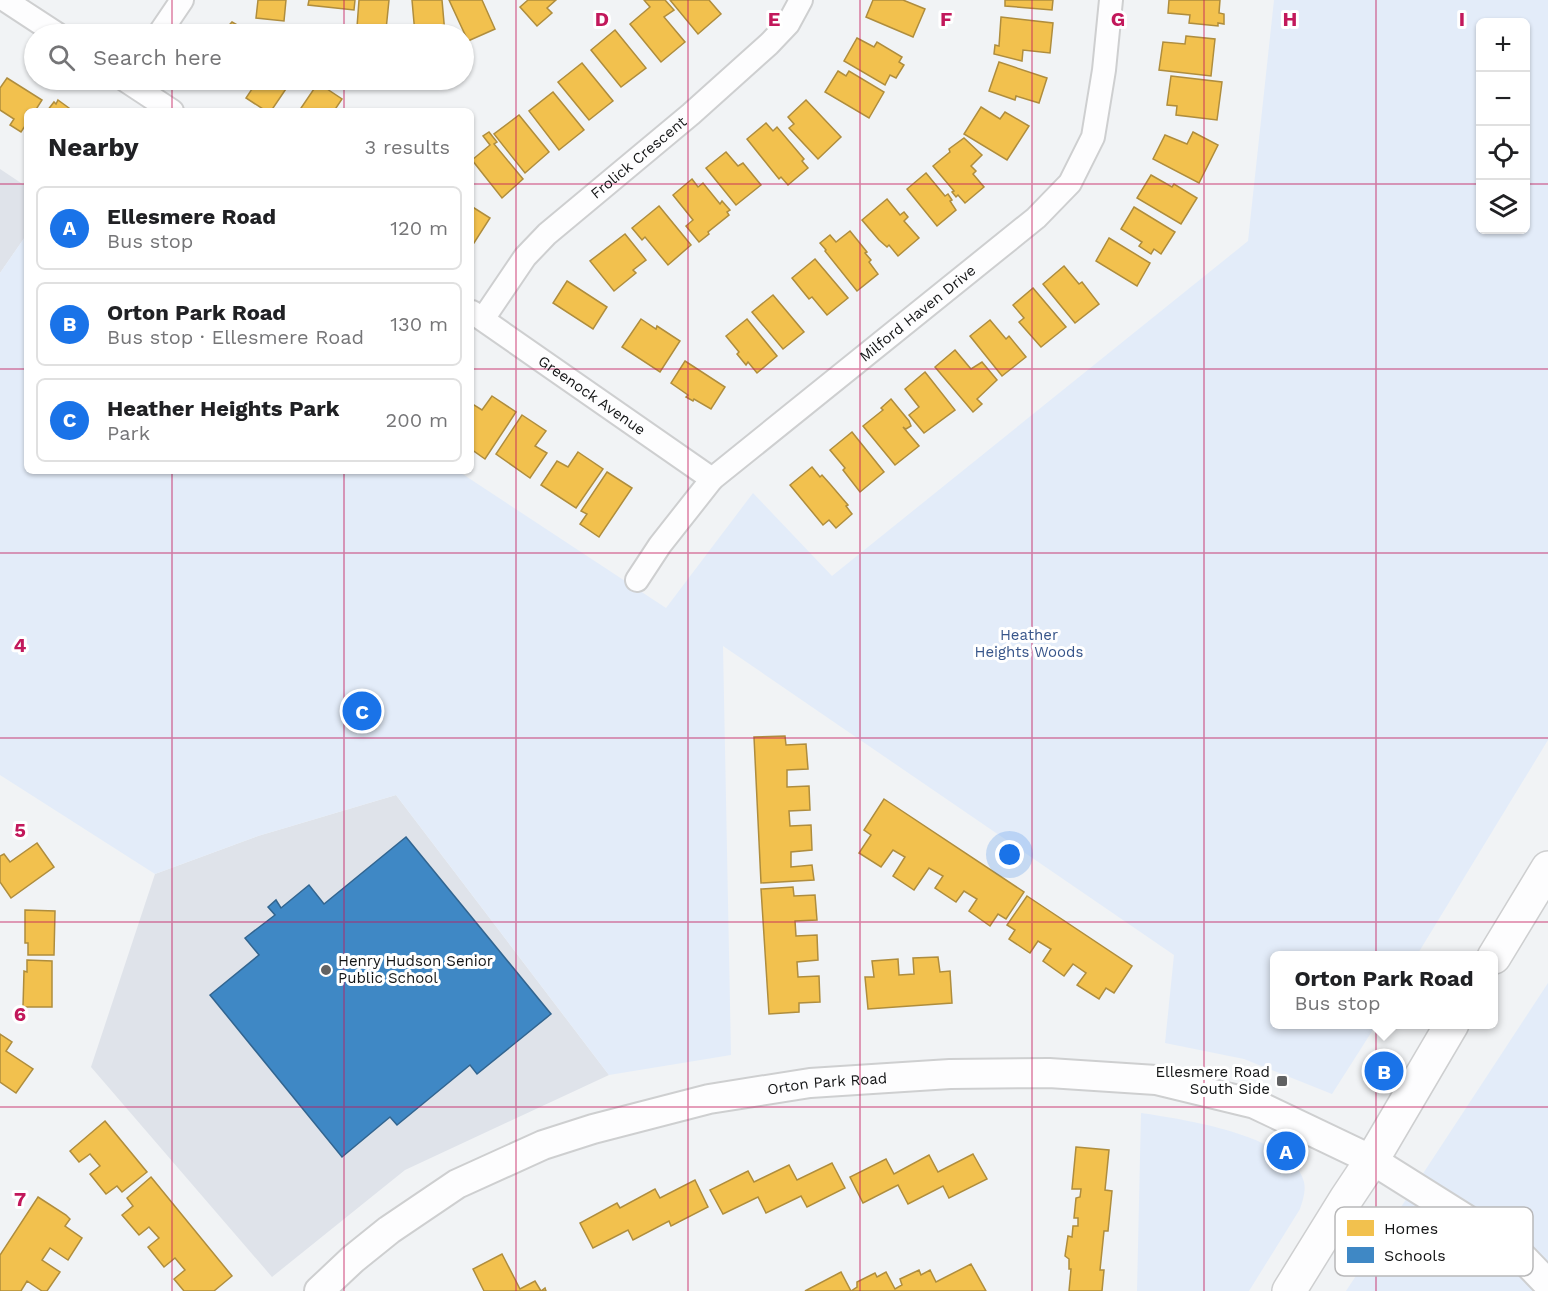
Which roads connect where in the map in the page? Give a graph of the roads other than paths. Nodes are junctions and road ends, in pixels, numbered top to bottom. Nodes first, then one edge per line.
1 (5, 0) edge
2 (182, 0) edge
3 (801, 0) edge
4 (1111, 0) edge
5 (42, 24) edge
6 (166, 24) edge
7 (143, 90) edge
8 (168, 108) edge
9 (477, 315) edge
10 (712, 478) junction
11 (637, 580) dead end
12 (1548, 868) edge
13 (1498, 951) edge
14 (1449, 1029) edge
15 (1372, 1160) junction
16 (1340, 1207) edge
17 (1447, 1207) edge
18 (1335, 1216) edge
19 (1533, 1268) edge
20 (1548, 1284) edge
21 (319, 1291) edge
22 (1289, 1291) edge

1 - 5 street
2 - 6 street
3 - 9 street, Frolick Crescent
4 - 10 street, Milford Haven Drive
7 - 8 street
9 - 10 street, Greenock Avenue
10 - 11 street, Milford Haven Drive
12 - 13 main road
14 - 15 main road
15 - 16 main road
15 - 17 street, Orton Park Road
15 - 21 street, Orton Park Road
18 - 22 main road
19 - 20 street, Orton Park Road

